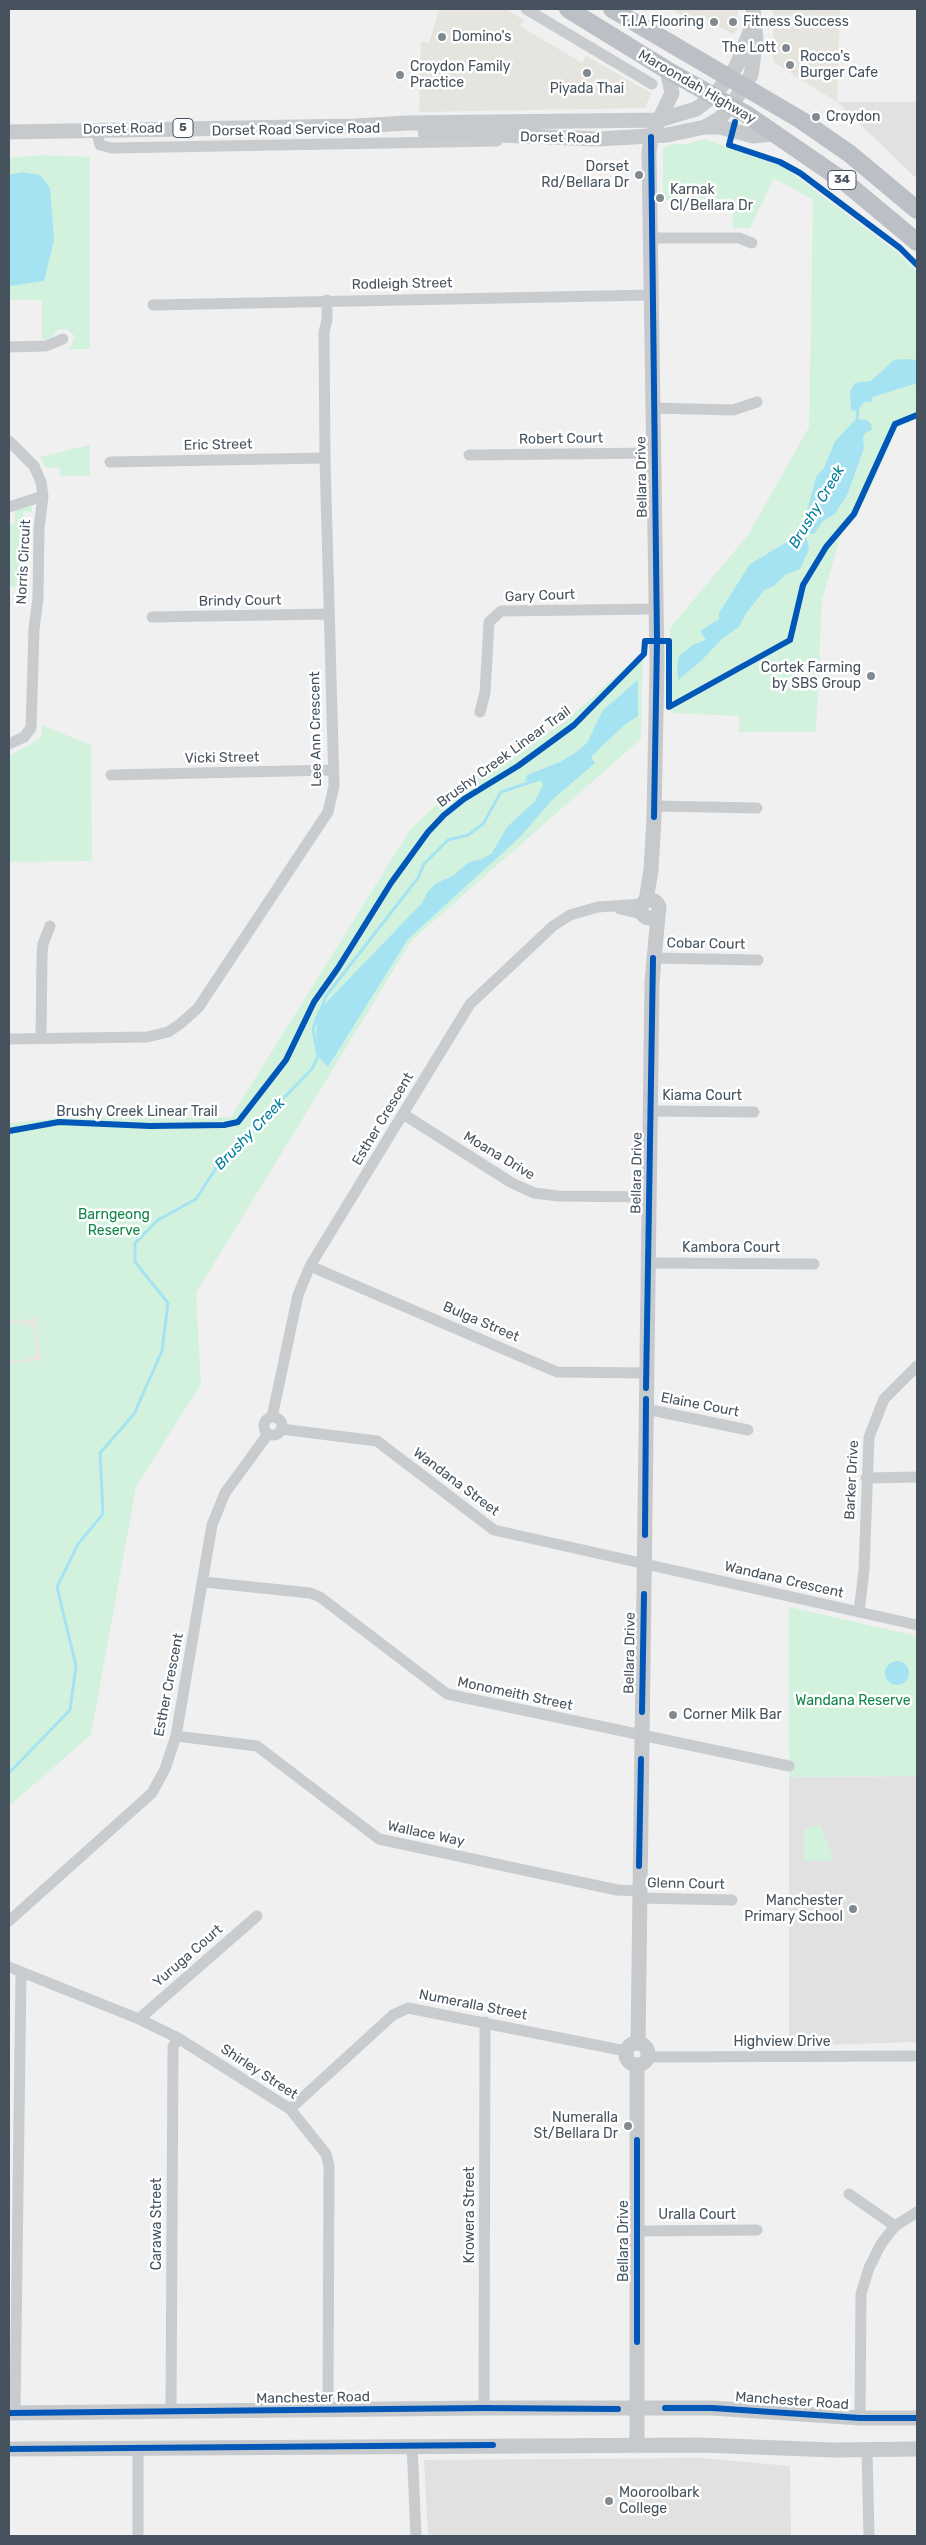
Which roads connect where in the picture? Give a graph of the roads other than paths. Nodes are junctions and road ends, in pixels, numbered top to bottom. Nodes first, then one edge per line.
1 (526, 9) edge
2 (568, 9) edge
3 (612, 9) edge
4 (753, 16) edge
5 (632, 49) junction
6 (603, 55) junction
7 (667, 70) junction
8 (737, 81) junction
9 (652, 84) dead end
10 (714, 96) junction
11 (731, 106) junction
12 (659, 120) junction
13 (613, 121) junction
14 (356, 126) junction
15 (705, 127) junction
16 (96, 129) junction
17 (9, 132) edge
18 (774, 134) junction
19 (510, 137) junction
20 (651, 137) junction
21 (613, 139) junction
22 (917, 210) edge
23 (650, 238) junction
24 (917, 242) edge
25 (752, 243) dead end
26 (651, 295) junction
27 (322, 300) junction
28 (153, 305) dead end
29 (64, 339) dead end
30 (9, 347) edge
31 (757, 402) dead end
32 (653, 408) junction
33 (9, 441) edge
34 (654, 453) junction
35 (469, 455) dead end
36 (325, 458) junction
37 (110, 462) dead end
38 (43, 496) junction
39 (9, 507) edge
40 (656, 609) junction
41 (328, 614) junction
42 (152, 617) dead end
43 (480, 712) dead end
44 (9, 744) edge
45 (333, 770) junction
46 (111, 775) dead end
47 (654, 806) junction
48 (757, 808) dead end
49 (648, 909) junction
50 (50, 926) dead end
51 (653, 958) junction
52 (758, 960) dead end
53 (9, 1039) edge
54 (41, 1039) junction
55 (650, 1111) junction
56 (754, 1112) dead end
57 (403, 1114) junction
58 (648, 1197) junction
59 (648, 1263) junction
60 (814, 1264) dead end
61 (310, 1266) junction
62 (917, 1366) edge
63 (646, 1373) junction
64 (646, 1410) junction
65 (272, 1417) junction
66 (282, 1428) junction
67 (748, 1430) dead end
68 (268, 1434) junction
69 (917, 1477) edge
70 (866, 1478) junction
71 (644, 1563) junction
72 (204, 1582) junction
73 (859, 1612) junction
74 (917, 1625) edge
75 (176, 1736) junction
76 (641, 1737) junction
77 (789, 1766) dead end
78 (639, 1895) junction
79 (732, 1900) dead end
80 (257, 1916) dead end
81 (9, 1922) edge
82 (9, 1967) edge
83 (21, 1974) junction
84 (139, 2019) junction
85 (485, 2022) junction
86 (178, 2038) junction
87 (632, 2047) junction
88 (917, 2056) edge
89 (642, 2061) junction
90 (290, 2109) junction
91 (849, 2194) dead end
92 (917, 2212) edge
93 (896, 2226) junction
94 (757, 2230) dead end
95 (637, 2231) junction
96 (484, 2408) junction
97 (637, 2409) junction
98 (328, 2411) junction
99 (171, 2412) junction
100 (12, 2413) edge
101 (860, 2418) junction
102 (917, 2418) edge
103 (412, 2445) junction
104 (637, 2446) junction
105 (138, 2448) junction
106 (9, 2449) edge
107 (917, 2449) edge
108 (867, 2450) junction
109 (138, 2536) edge
110 (416, 2536) edge
111 (869, 2536) edge

1 - 6 street
2 - 5 highway, Maroondah Highway / 34
3 - 8 highway, Maroondah Highway / 34
4 - 8 main road
5 - 6 street
5 - 7 highway, Maroondah Highway / 34
6 - 9 street
7 - 10 highway, Maroondah Highway / 34
7 - 12 main road, Bellara Drive
8 - 10 main road, Dorset Road / 5
8 - 11 main road, Dorset Road / 5
8 - 22 highway, Maroondah Highway / 34
10 - 11 highway, Maroondah Highway / 34
10 - 12 main road, Dorset Road / 5
11 - 15 main road, Dorset Road / 5
11 - 18 highway, Maroondah Highway / 34
12 - 13 main road, Dorset Road / 5
12 - 20 main road, Bellara Drive
13 - 14 main road, Dorset Road / 5
13 - 21 main road
14 - 16 main road, Dorset Road / 5
14 - 19 main road, Dorset Road / 5
15 - 18 main road
15 - 20 main road, Dorset Road / 5
16 - 17 main road, Dorset Road / 5
16 - 19 street, Dorset Road Service Road
18 - 24 highway, Maroondah Highway / 34
19 - 21 main road, Dorset Road / 5
20 - 21 main road, Dorset Road / 5
20 - 23 main road, Bellara Drive
23 - 25 street
23 - 26 main road, Bellara Drive
26 - 27 street, Rodleigh Street
26 - 32 main road, Bellara Drive
27 - 28 street, Rodleigh Street
27 - 36 street, Lee Ann Crescent
29 - 30 street
31 - 32 street
32 - 34 main road, Bellara Drive
33 - 38 street, Norris Circuit
34 - 35 street, Robert Court
34 - 40 main road, Bellara Drive
36 - 37 street, Eric Street
36 - 41 street, Lee Ann Crescent
38 - 39 street
38 - 44 street, Norris Circuit
40 - 43 street, Gary Court
40 - 47 main road, Bellara Drive
41 - 42 street, Brindy Court
41 - 45 street, Lee Ann Crescent
45 - 46 street, Vicki Street
45 - 54 street, Lee Ann Crescent
47 - 48 street
47 - 49 main road, Bellara Drive
49 - 51 main road, Bellara Drive
49 - 57 street, Esther Crescent
50 - 54 street
51 - 52 street, Cobar Court
51 - 55 main road, Bellara Drive
53 - 54 street, Lee Ann Crescent
55 - 56 street, Kiama Court
55 - 58 main road, Bellara Drive
57 - 58 street, Moana Drive
57 - 61 street, Esther Crescent
58 - 59 main road, Bellara Drive
59 - 60 street, Kambora Court
59 - 63 main road, Bellara Drive
61 - 63 street, Bulga Street
61 - 65 street, Esther Crescent
62 - 70 street, Barker Drive
63 - 64 main road, Bellara Drive
64 - 67 street, Elaine Court
64 - 71 main road, Bellara Drive
65 - 66 street
65 - 68 street
66 - 68 street
66 - 71 street, Wandana Street
68 - 72 street, Esther Crescent
69 - 70 street
70 - 73 street, Barker Drive
71 - 73 street, Wandana Crescent
71 - 76 main road, Bellara Drive
72 - 75 street, Esther Crescent
72 - 76 street, Monomeith Street
73 - 74 street, Wandana Crescent
75 - 78 street, Wallace Way
75 - 81 street, Esther Crescent
76 - 77 street, Monomeith Street
76 - 78 main road, Bellara Drive
78 - 79 street, Glenn Court
78 - 87 main road, Bellara Drive
80 - 84 street, Yuruga Court
82 - 83 street, Shirley Street
83 - 84 street, Shirley Street
83 - 100 street
84 - 86 street, Shirley Street
85 - 87 street, Numeralla Street
85 - 90 street, Numeralla Street
85 - 96 street, Krowera Street
86 - 90 street, Shirley Street
86 - 99 street, Carawa Street
87 - 89 main road
88 - 89 street, Highview Drive
89 - 95 main road, Bellara Drive
90 - 98 street, Shirley Street
91 - 93 street
92 - 93 street
93 - 101 street
94 - 95 street, Uralla Court
95 - 97 main road, Bellara Drive
96 - 97 main road, Manchester Road
96 - 98 main road, Manchester Road
97 - 101 main road, Manchester Road
97 - 104 main road, Bellara Drive
98 - 99 main road, Manchester Road
99 - 100 main road, Manchester Road
101 - 102 main road, Manchester Road
103 - 104 main road
103 - 105 main road
103 - 110 street
104 - 108 main road
105 - 106 main road
105 - 109 street
107 - 108 main road
108 - 111 street

